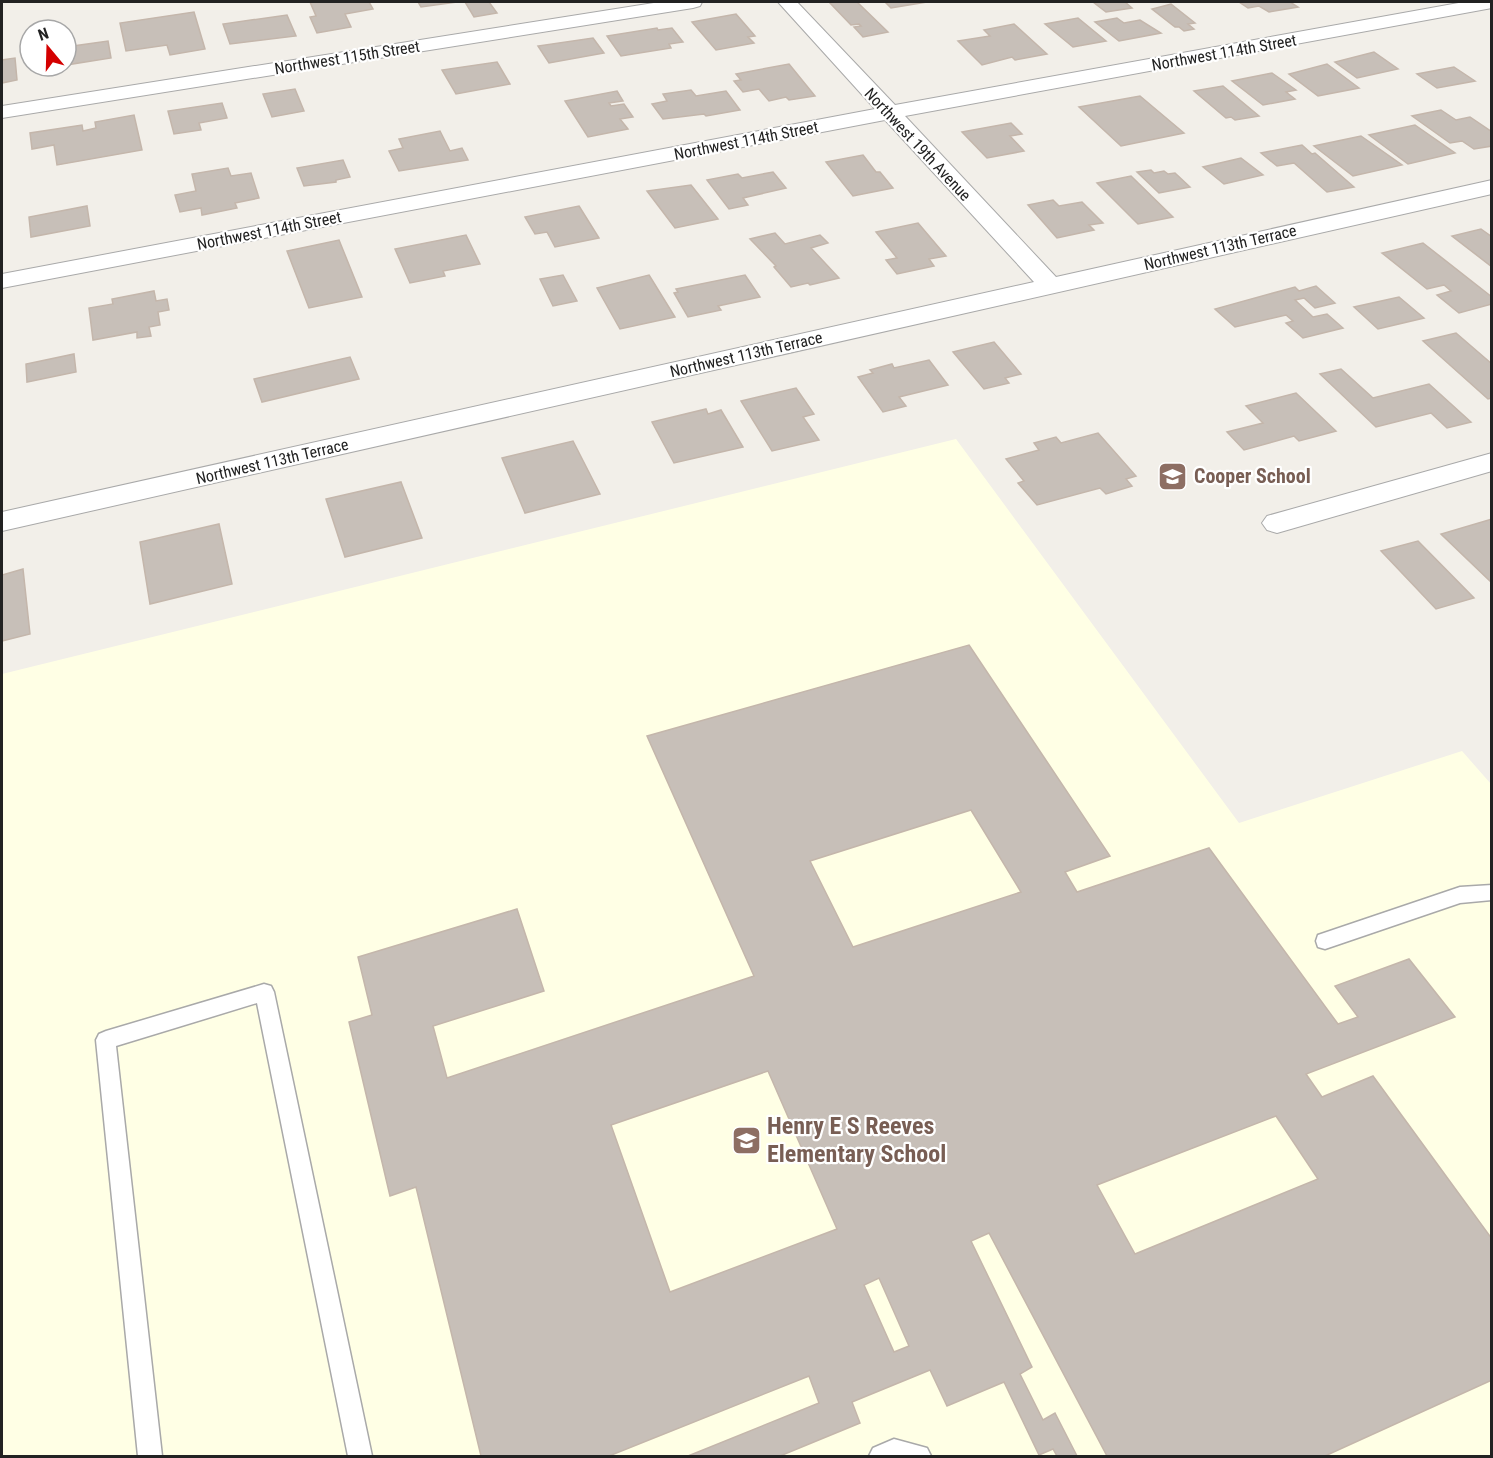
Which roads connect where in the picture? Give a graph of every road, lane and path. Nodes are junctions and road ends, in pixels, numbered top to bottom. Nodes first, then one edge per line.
1 (693, 2) edge
2 (787, 2) edge
3 (1491, 2) edge
4 (2, 112) edge
5 (888, 113) junction
6 (1491, 187) edge
7 (2, 281) edge
8 (1050, 285) junction
9 (1491, 462) edge
10 (2, 522) edge
11 (1277, 522) dead end
12 (1491, 892) edge
13 (1325, 941) dead end
14 (150, 1456) edge
15 (360, 1456) edge
16 (881, 1456) edge
17 (919, 1456) edge

1 - 4 street, Northwest 115th Street
2 - 5 street, Northwest 19th Avenue
3 - 5 street, Northwest 114th Street
5 - 7 street, Northwest 114th Street
5 - 8 street, Northwest 19th Avenue
6 - 8 street, Northwest 113th Terrace
8 - 10 street, Northwest 113th Terrace
9 - 11 street
12 - 13 lane
14 - 15 lane
16 - 17 lane

